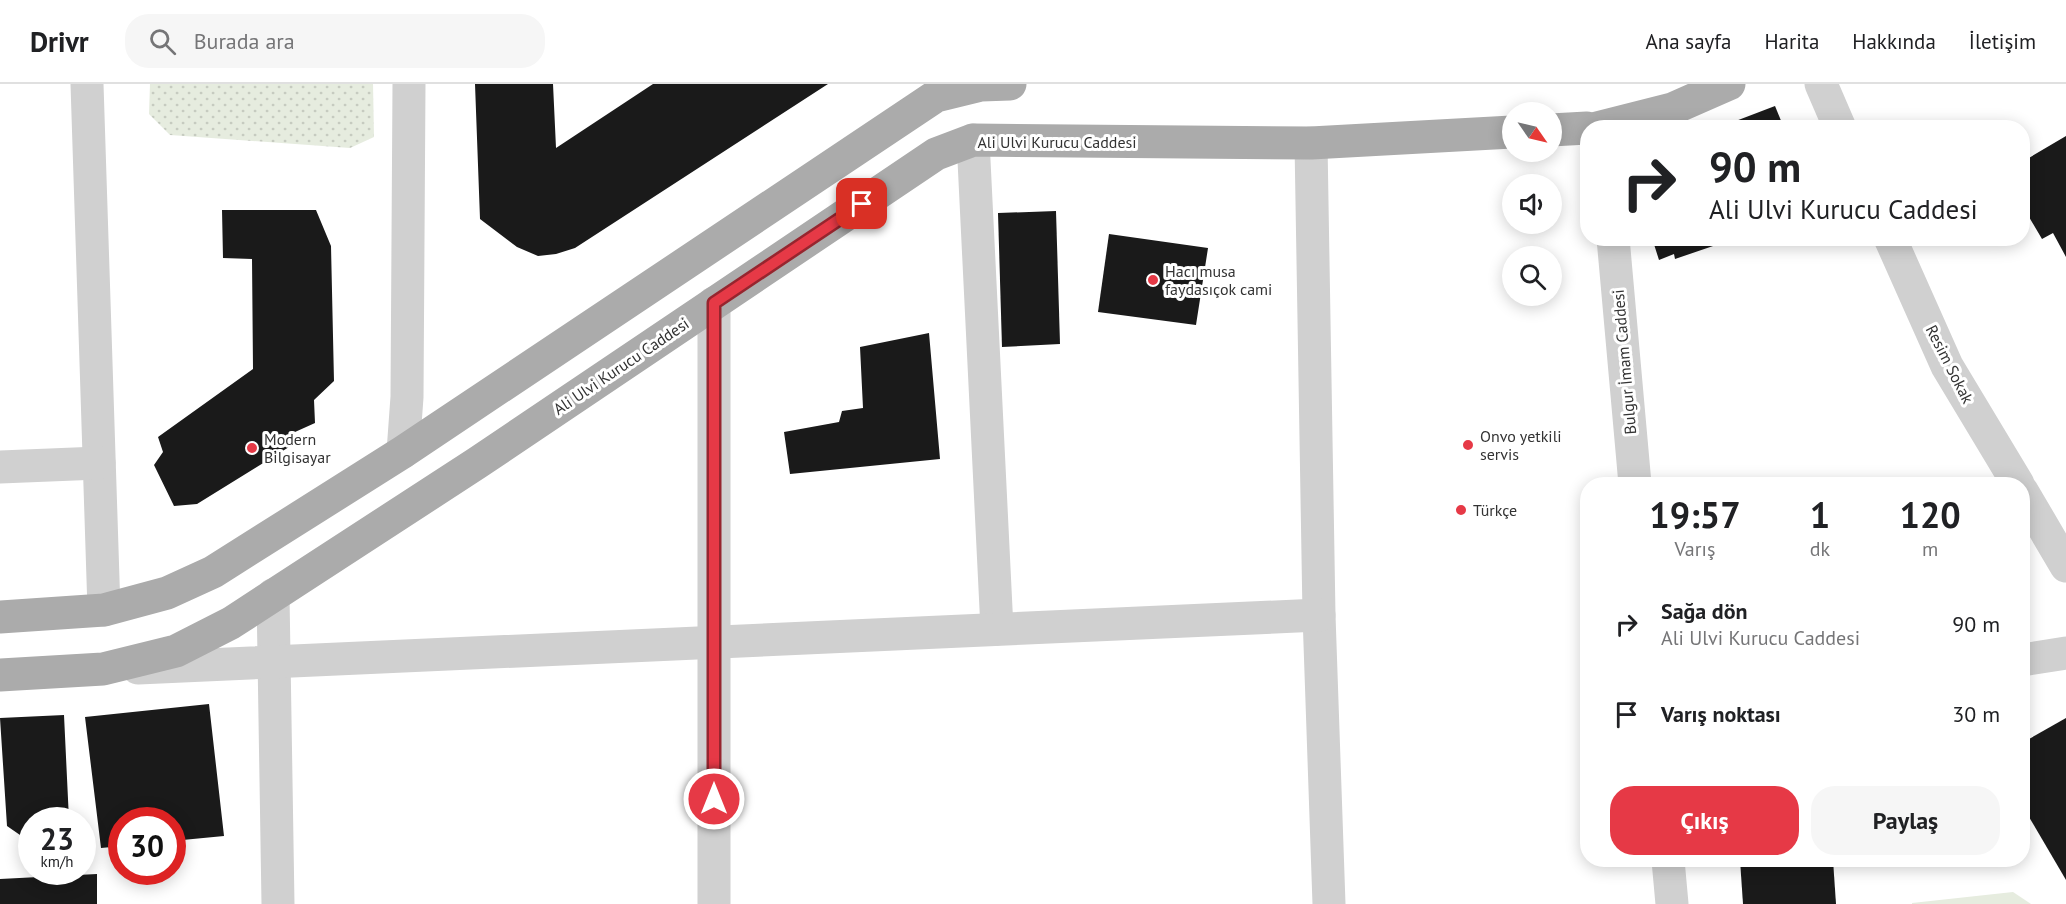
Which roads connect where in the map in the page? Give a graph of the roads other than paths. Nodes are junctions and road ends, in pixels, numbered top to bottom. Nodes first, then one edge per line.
1 (87, 84) edge
2 (409, 84) edge
3 (1010, 84) edge
4 (1729, 84) edge
5 (1821, 84) edge
6 (958, 87) edge
7 (1630, 120) edge
8 (1837, 120) edge
9 (1580, 128) edge
10 (1562, 129) edge
11 (1502, 133) edge
12 (973, 140) junction
13 (1311, 143) junction
14 (1614, 246) edge
15 (1894, 246) edge
16 (714, 303) junction
17 (404, 452) junction
18 (99, 463) junction
19 (0, 467) edge
20 (1634, 477) edge
21 (2014, 477) edge
22 (2030, 505) edge
23 (2066, 566) edge
24 (273, 595) junction
25 (104, 610) junction
26 (1319, 615) junction
27 (0, 617) edge
28 (997, 629) junction
29 (714, 642) junction
30 (2066, 653) edge
31 (2030, 659) edge
32 (274, 662) junction
33 (103, 669) junction
34 (0, 675) edge
35 (1669, 867) edge
36 (278, 904) edge
37 (714, 904) edge
38 (1329, 904) edge
39 (1672, 904) edge

1 - 18 street
2 - 17 street
3 - 6 main road
4 - 7 main road
5 - 8 street
6 - 17 main road
9 - 10 main road
11 - 13 main road, Ali Ulvi Kurucu Caddesi
12 - 13 main road, Ali Ulvi Kurucu Caddesi
12 - 16 main road, Ali Ulvi Kurucu Caddesi
12 - 28 street
13 - 26 street
14 - 20 street, Bulgur İmam Caddesi
15 - 21 street, Resim Sokak
16 - 24 main road, Ali Ulvi Kurucu Caddesi
16 - 29 street
17 - 25 main road
18 - 19 street
18 - 25 street
22 - 23 street
24 - 32 street
24 - 33 main road, Ali Ulvi Kurucu Caddesi
25 - 27 main road
26 - 28 street
26 - 38 street
28 - 29 street
29 - 32 street
29 - 37 street
30 - 31 street
32 - 33 street
32 - 36 street
33 - 34 main road, Ali Ulvi Kurucu Caddesi
35 - 39 street

